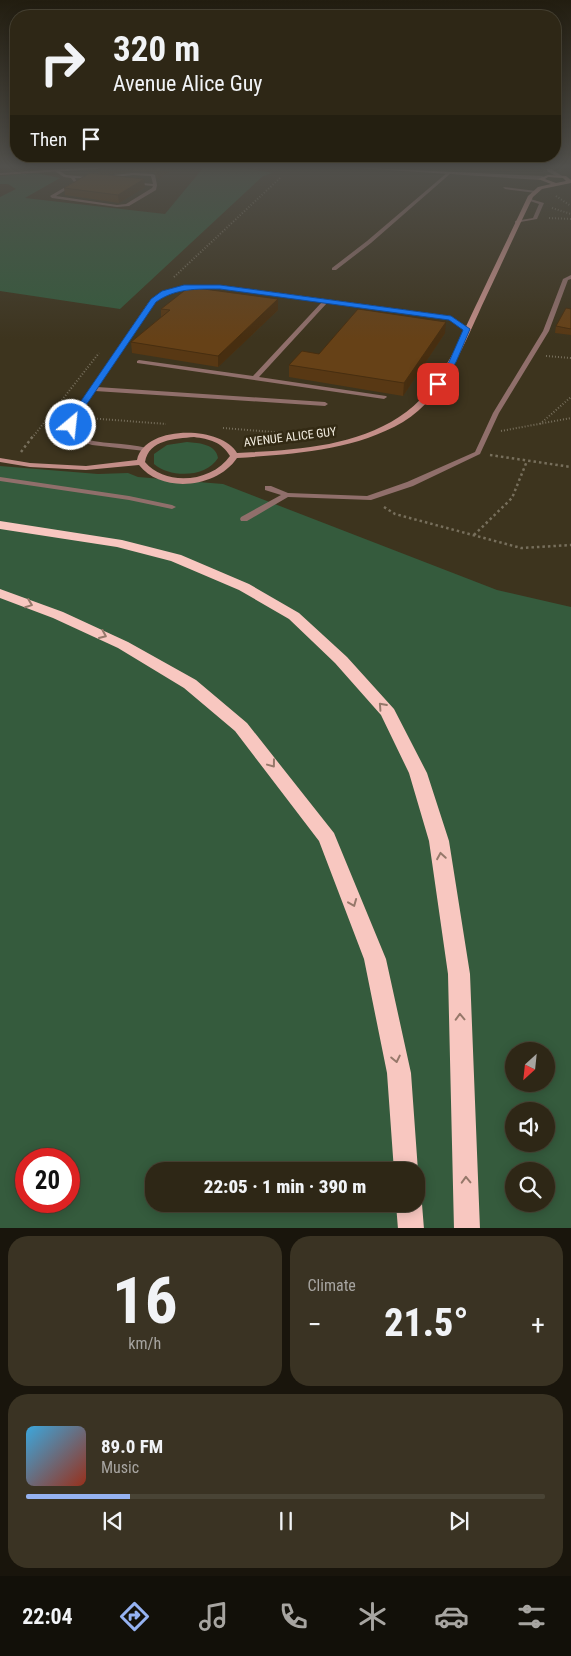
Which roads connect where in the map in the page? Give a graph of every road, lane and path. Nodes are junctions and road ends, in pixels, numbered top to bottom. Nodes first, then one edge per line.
1 (230, 224) edge
2 (388, 224) edge
3 (516, 224) edge
4 (334, 269) dead end
5 (571, 277) edge
6 (174, 289) junction
7 (326, 301) junction
8 (467, 329) junction
9 (531, 355) junction
10 (571, 358) edge
11 (139, 362) dead end
12 (254, 379) junction
13 (93, 389) junction
14 (384, 397) edge
15 (571, 397) edge
16 (325, 404) dead end
17 (50, 415) dead end
18 (74, 417) junction
19 (571, 418) edge
20 (175, 424) dead end
21 (539, 424) junction
22 (215, 427) dead end
23 (486, 434) junction
24 (314, 435) dead end
25 (145, 449) junction
26 (478, 453) junction
27 (234, 456) junction
28 (0, 460) edge
29 (528, 461) junction
30 (141, 462) junction
31 (571, 468) edge
32 (0, 479) edge
33 (268, 488) dead end
34 (287, 496) junction
35 (368, 498) junction
36 (172, 507) dead end
37 (244, 519) dead end
38 (0, 525) edge
39 (474, 535) junction
40 (571, 545) edge
41 (0, 593) edge
42 (405, 1162) edge
43 (410, 1212) edge
44 (411, 1228) edge
45 (467, 1228) edge

1 - 6 path
2 - 4 lane
3 - 8 main road, AVENUE ALICE GUY
5 - 9 lane
6 - 7 lane
6 - 13 lane
7 - 8 lane
7 - 12 lane
8 - 27 main road, AVENUE ALICE GUY
9 - 10 path
9 - 23 lane
11 - 12 lane
12 - 14 lane
13 - 16 lane
13 - 18 lane
15 - 21 path
17 - 18 path
18 - 20 path
18 - 25 lane
19 - 21 path
21 - 23 path
22 - 24 path
23 - 26 lane
25 - 27 main road
25 - 30 main road
26 - 29 path
26 - 35 lane
27 - 30 main road
28 - 30 main road
29 - 31 path
29 - 39 path
32 - 36 lane
33 - 34 lane
34 - 35 lane
34 - 37 lane
35 - 39 path
45 -> 38 highway
39 - 40 path
41 -> 42 highway
43 - 44 highway

